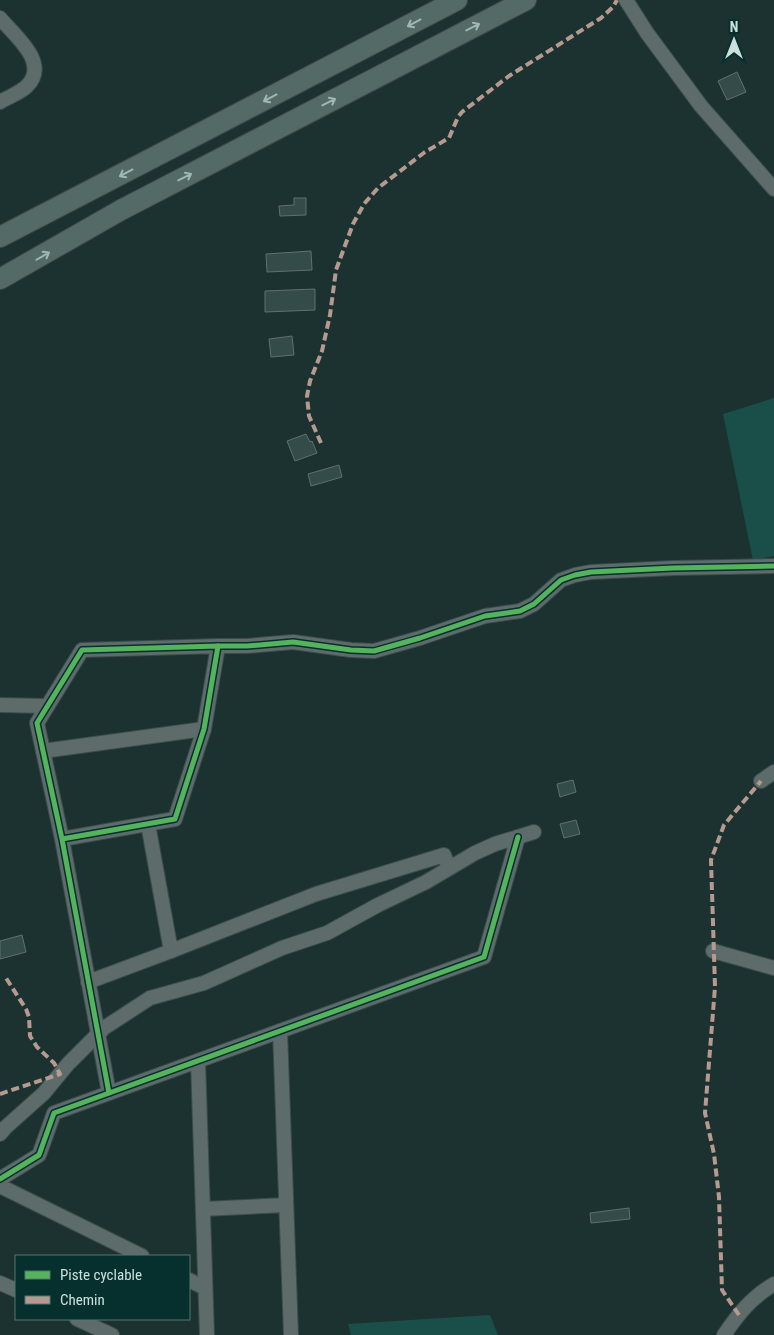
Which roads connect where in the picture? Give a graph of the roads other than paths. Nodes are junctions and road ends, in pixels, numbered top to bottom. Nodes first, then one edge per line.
1 (457, 0) edge
2 (526, 0) edge
3 (626, 0) edge
4 (0, 18) edge
5 (0, 102) edge
6 (774, 189) edge
7 (0, 237) edge
8 (0, 279) edge
9 (774, 566) edge
10 (218, 646) junction
11 (0, 705) edge
12 (46, 706) junction
13 (204, 729) junction
14 (43, 751) junction
15 (774, 772) edge
16 (760, 781) dead end
17 (148, 824) junction
18 (534, 832) dead end
19 (518, 837) junction
20 (62, 839) junction
21 (449, 868) junction
22 (171, 951) junction
23 (713, 951) dead end
24 (774, 968) edge
25 (88, 982) junction
26 (280, 1031) junction
27 (98, 1034) junction
28 (198, 1061) junction
29 (109, 1094) junction
30 (0, 1134) edge
31 (0, 1179) edge
32 (0, 1186) edge
33 (286, 1205) junction
34 (203, 1209) junction
35 (140, 1255) edge
36 (190, 1280) edge
37 (0, 1283) edge
38 (774, 1284) edge
39 (205, 1288) junction
40 (15, 1290) edge
41 (79, 1320) edge
42 (112, 1335) edge
43 (207, 1335) edge
44 (291, 1335) edge
45 (724, 1335) edge

1 -> 7 highway
8 -> 2 highway
3 - 6 street
4 - 5 street
9 - 10 street
10 - 12 street
10 - 13 street
11 - 12 street
12 - 14 street
13 - 14 street
13 - 17 street
14 - 20 street
15 - 16 street
17 - 20 street
17 - 22 street
18 - 19 street
19 - 21 street
19 - 26 street
20 - 25 street
21 - 22 street
21 - 27 street
22 - 25 street
23 - 24 street
25 - 27 street
26 - 28 street
26 - 33 street
27 - 29 street
27 - 30 street
28 - 29 street
28 - 34 street
29 - 31 street
32 - 35 street
33 - 34 street
33 - 44 street
34 - 39 street
36 - 39 street
37 - 40 street
38 - 45 street
39 - 43 street
41 - 42 street

